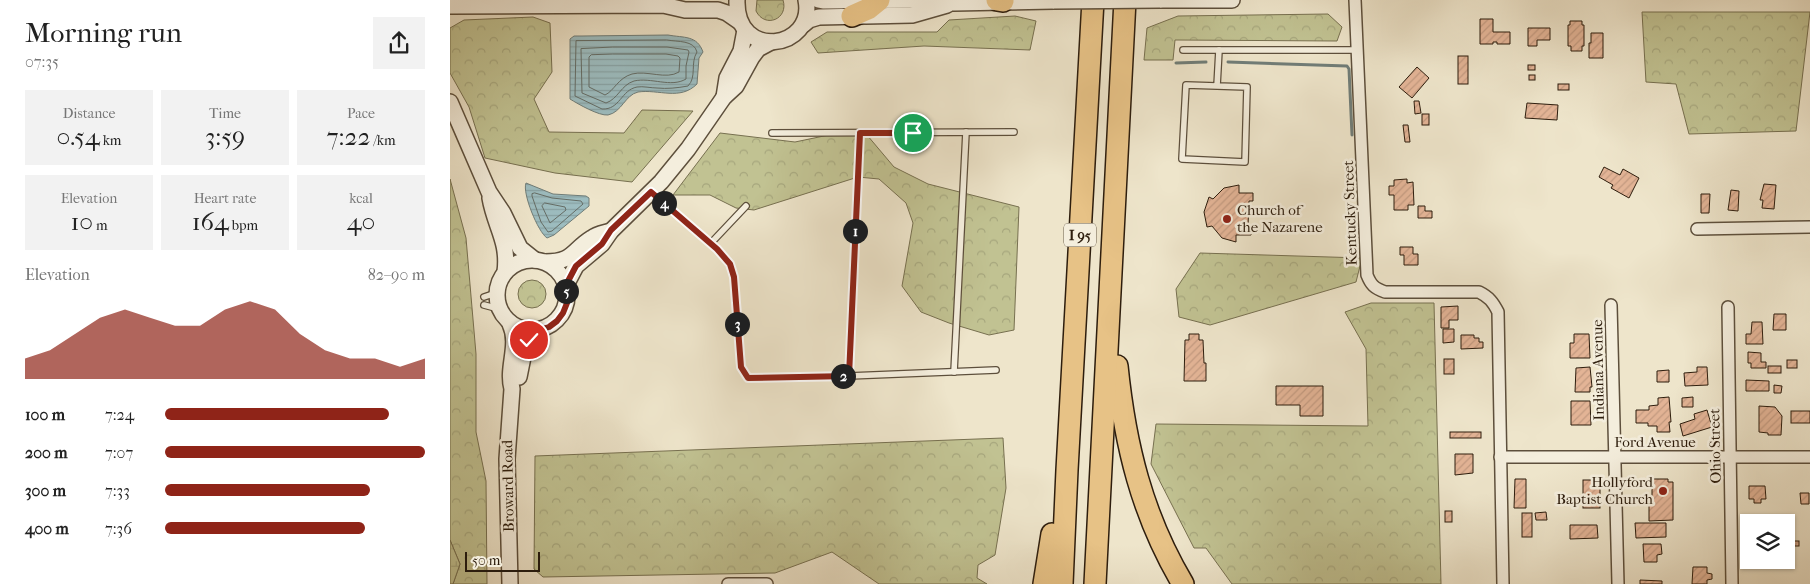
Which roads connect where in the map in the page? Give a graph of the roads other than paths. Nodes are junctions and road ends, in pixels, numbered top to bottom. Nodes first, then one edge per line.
1 (683, 0) edge
2 (737, 0) edge
3 (806, 0) edge
4 (818, 0) edge
5 (879, 0) edge
6 (1093, 0) edge
7 (1125, 0) edge
8 (1160, 0) edge
9 (1232, 0) edge
10 (1355, 0) edge
11 (1000, 1) edge
12 (1054, 1) edge
13 (549, 3) edge
14 (954, 3) junction
15 (663, 5) junction
16 (450, 6) edge
17 (852, 16) junction
18 (803, 25) junction
19 (742, 26) junction
20 (771, 42) junction
21 (1183, 50) dead end
22 (1219, 50) junction
23 (1358, 50) junction
24 (1217, 86) junction
25 (724, 97) junction
26 (450, 102) edge
27 (966, 132) junction
28 (1014, 132) dead end
29 (772, 133) dead end
30 (860, 133) junction
31 (488, 192) junction
32 (651, 192) junction
33 (746, 206) dead end
34 (1810, 226) edge
35 (1697, 229) dead end
36 (611, 230) junction
37 (711, 243) junction
38 (540, 261) junction
39 (504, 272) junction
40 (566, 285) junction
41 (1110, 296) junction
42 (1611, 305) dead end
43 (1728, 307) dead end
44 (510, 324) junction
45 (539, 330) junction
46 (996, 370) dead end
47 (954, 372) junction
48 (849, 376) junction
49 (512, 389) junction
50 (1500, 457) junction
51 (1730, 457) junction
52 (1810, 457) edge
53 (1615, 458) junction
54 (1066, 470) junction
55 (510, 584) edge
56 (728, 584) edge
57 (768, 584) edge
58 (1044, 584) edge
59 (1062, 584) edge
60 (1095, 584) edge
61 (1183, 584) edge
62 (1503, 584) edge
63 (1618, 584) edge
64 (1732, 584) edge

1 - 15 street
2 - 19 street
3 - 18 street
4 - 5 street
5 - 14 street
5 - 17 highway
6 - 54 highway, I 95
7 - 41 highway, I 95
8 - 9 street
8 - 12 street, bridge
10 - 23 street, Kentucky Street
11 - 12 street
11 - 14 street
13 - 15 street
13 - 16 street
14 - 17 street
15 - 19 street
17 - 18 street
18 - 20 street
19 - 20 street
19 - 25 street
20 - 25 street
21 - 22 lane
22 - 23 lane
22 - 24 lane
23 - 50 street, Kentucky Street
24 - 24 lane
25 - 32 street
26 - 31 street
27 - 28 lane
27 - 30 lane
27 - 47 lane
29 - 30 lane
30 - 48 lane
31 - 38 street
31 - 39 street
32 - 36 street
32 - 37 lane
33 - 37 lane
34 - 35 street
36 - 38 street
36 - 40 street
37 - 48 lane
38 - 39 street
38 - 40 street
39 - 44 street
40 - 45 street
41 - 60 highway, I 95
41 - 61 highway
42 - 53 street, Indiana Avenue
43 - 51 street, Ohio Street
44 - 45 street
44 - 49 street, Broward Road
45 - 49 street, Broward Road
46 - 47 lane
47 - 48 lane
49 - 55 street, Broward Road
50 - 53 street, Ford Avenue
50 - 62 street, Kentucky Street
51 - 52 street, Ford Avenue
51 - 53 street, Ford Avenue
51 - 64 street, Ohio Street
53 - 63 street, Indiana Avenue
54 - 58 highway
54 - 59 highway, I 95
56 - 57 street

